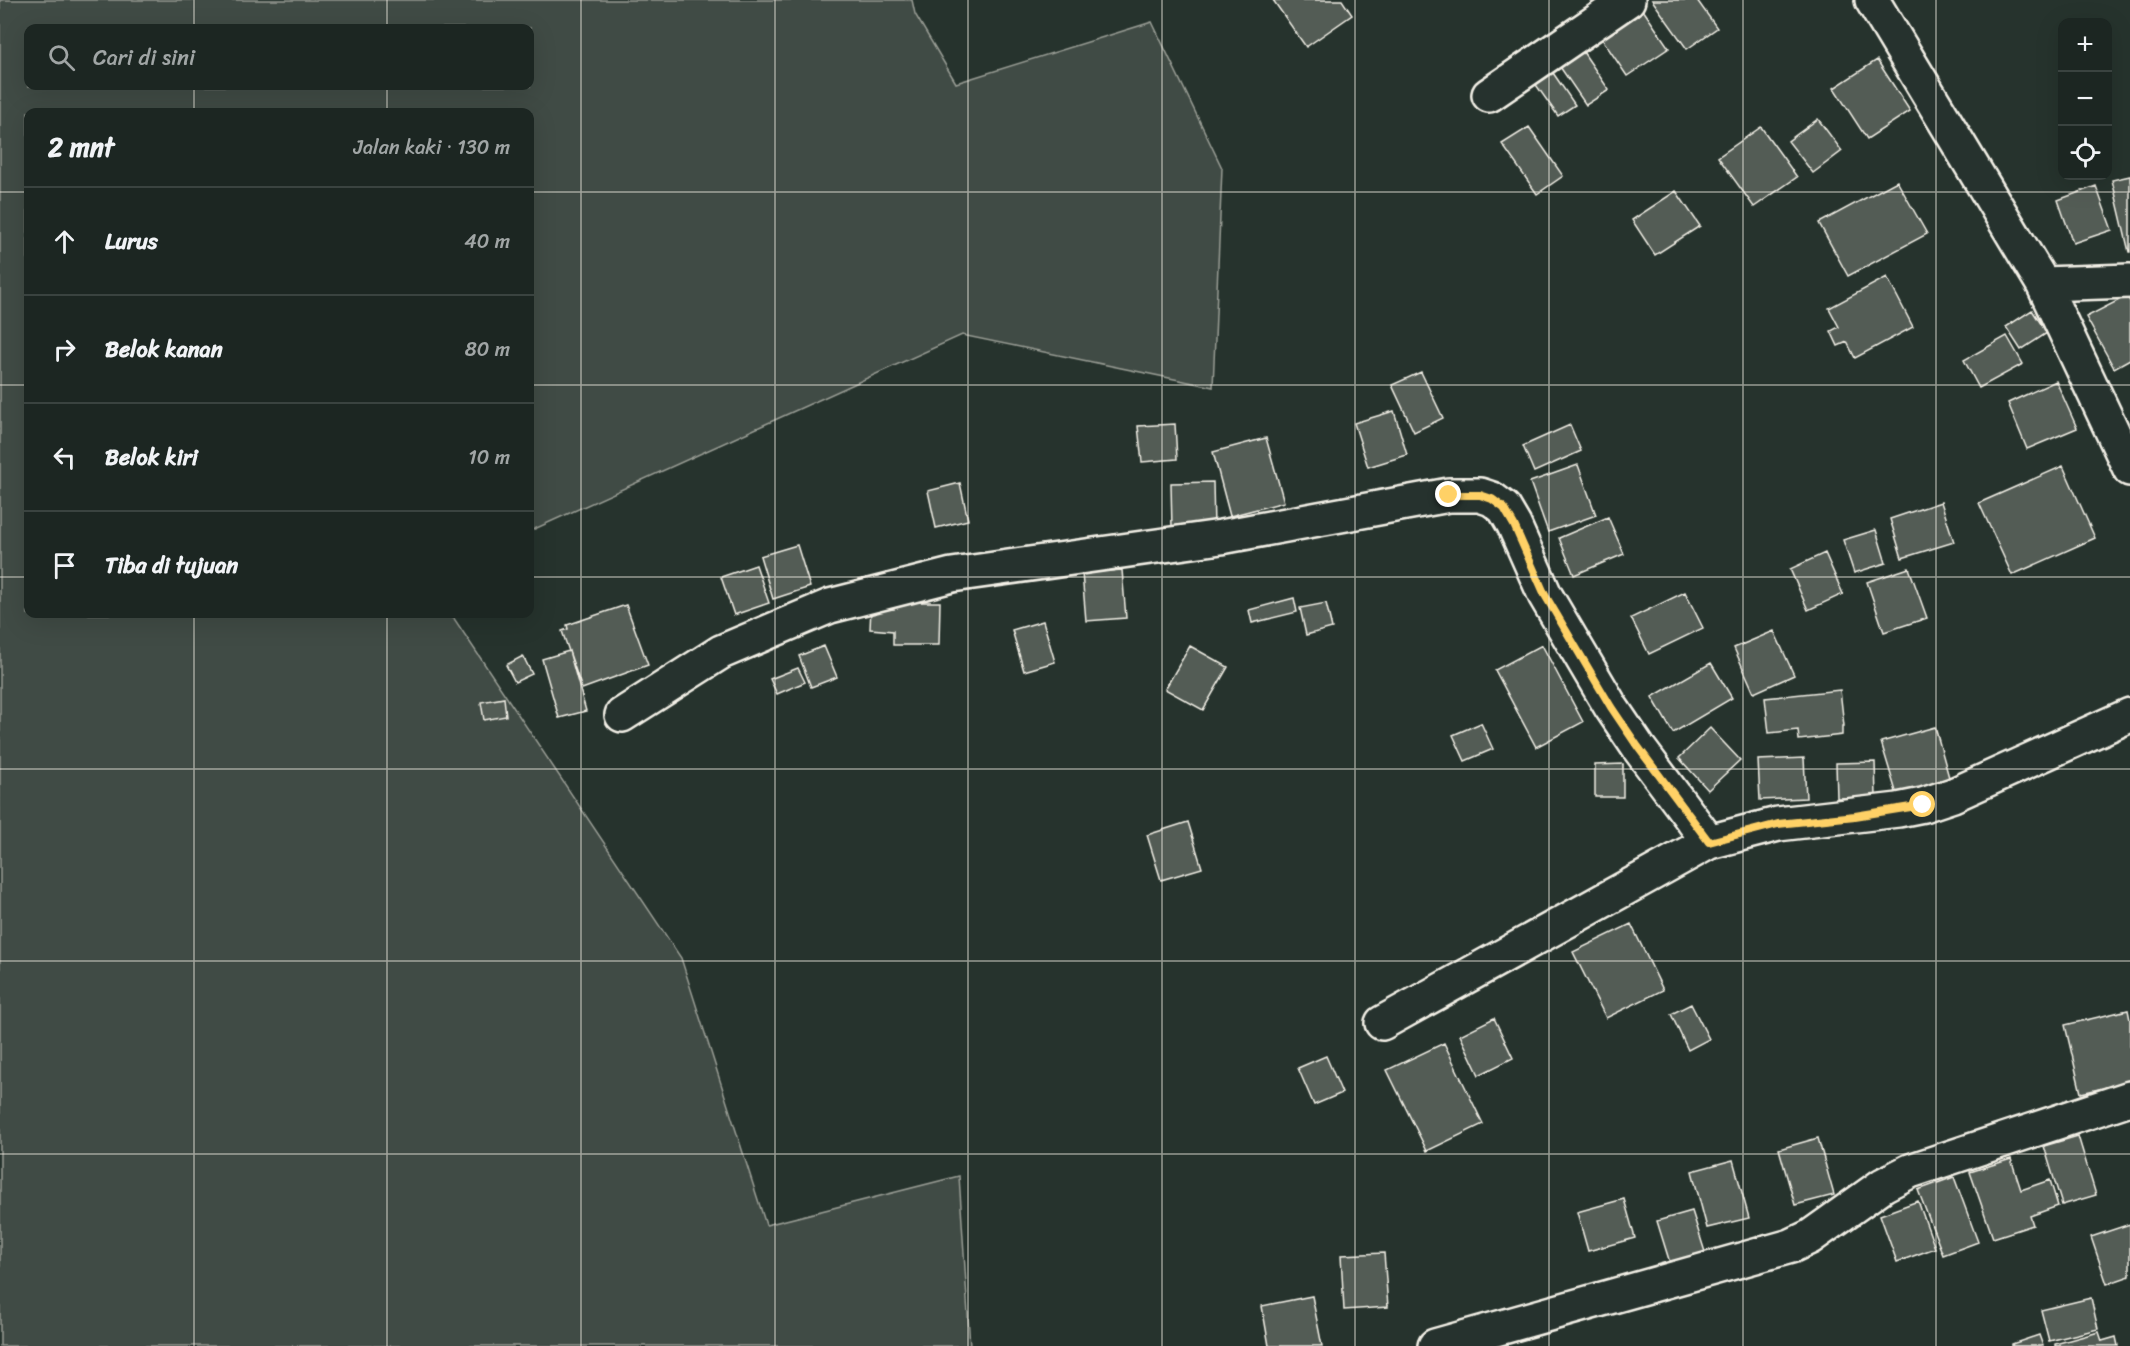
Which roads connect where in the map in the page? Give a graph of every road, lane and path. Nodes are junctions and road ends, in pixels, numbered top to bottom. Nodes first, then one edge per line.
1 (1628, 0) edge
2 (1872, 0) edge
3 (1489, 96) dead end
4 (2130, 281) edge
5 (2043, 284) junction
6 (2130, 469) edge
7 (622, 715) dead end
8 (2130, 715) edge
9 (1709, 842) junction
10 (1382, 1023) dead end
11 (2130, 1098) edge
12 (1435, 1346) edge

1 - 3 street
2 - 5 street
4 - 5 street
5 - 6 street
7 - 9 street
8 - 9 street
9 - 10 street
11 - 12 street

